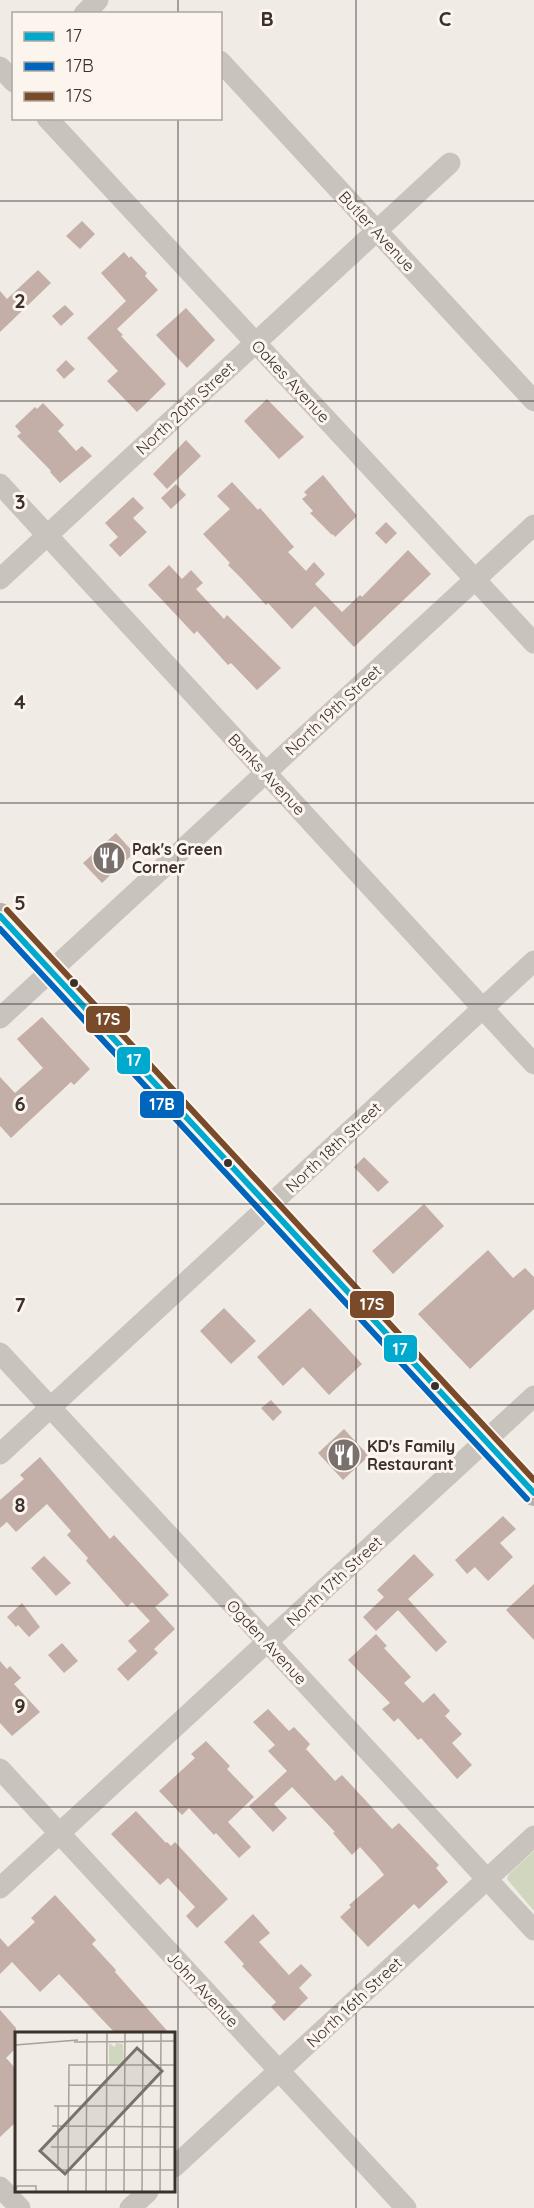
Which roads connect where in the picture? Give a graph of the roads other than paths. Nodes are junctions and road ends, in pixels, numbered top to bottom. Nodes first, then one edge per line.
1 (98, 0) edge
2 (86, 12) edge
3 (222, 63) edge
4 (49, 120) edge
5 (450, 163) dead end
6 (377, 231) junction
7 (256, 343) junction
8 (534, 401) edge
9 (0, 484) edge
10 (534, 525) edge
11 (47, 536) junction
12 (0, 579) edge
13 (475, 579) junction
14 (534, 643) edge
15 (265, 773) junction
16 (0, 916) edge
17 (534, 961) edge
18 (51, 971) junction
19 (483, 1008) junction
20 (0, 1018) edge
21 (534, 1064) edge
22 (268, 1206) junction
23 (0, 1353) edge
24 (534, 1396) edge
25 (50, 1407) junction
26 (486, 1441) junction
27 (0, 1454) edge
28 (534, 1493) edge
29 (268, 1642) junction
30 (0, 1770) edge
31 (59, 1833) junction
32 (534, 1836) edge
33 (486, 1879) junction
34 (0, 1888) edge
35 (534, 1930) edge
36 (280, 2071) junction
37 (176, 2165) edge
38 (0, 2187) edge
39 (147, 2193) edge
40 (20, 2208) edge
41 (130, 2208) edge
42 (406, 2208) edge

1 - 2 street
3 - 6 street, Butler Avenue
4 - 7 street, Oakes Avenue
5 - 6 street, North 20th Street
6 - 7 street, North 20th Street
6 - 8 street, Butler Avenue
7 - 11 street, North 20th Street
7 - 13 street, Oakes Avenue
9 - 11 street, Banks Avenue
10 - 13 street, North 19th Street
11 - 12 street, North 20th Street
11 - 15 street, Banks Avenue
13 - 14 street, Oakes Avenue
13 - 15 street, North 19th Street
15 - 18 street, North 19th Street
15 - 19 street, Banks Avenue
16 - 18 main road
17 - 19 street, North 18th Street
18 - 20 street, North 19th Street
18 - 22 main road
19 - 21 street, Banks Avenue
19 - 22 street, North 18th Street
22 - 25 street, North 18th Street
22 - 26 main road
23 - 25 street, Ogden Avenue
24 - 26 street, North 17th Street
25 - 27 street, North 18th Street
25 - 29 street, Ogden Avenue
26 - 28 main road
26 - 29 street, North 17th Street
29 - 31 street, North 17th Street
29 - 33 street, Ogden Avenue
30 - 31 street, John Avenue
31 - 34 street, North 17th Street
31 - 36 street, John Avenue
32 - 33 street, North 16th Street
33 - 35 street, Ogden Avenue
33 - 36 street, North 16th Street
36 - 37 street, North 16th Street
36 - 42 street, John Avenue
38 - 40 street
39 - 41 street

